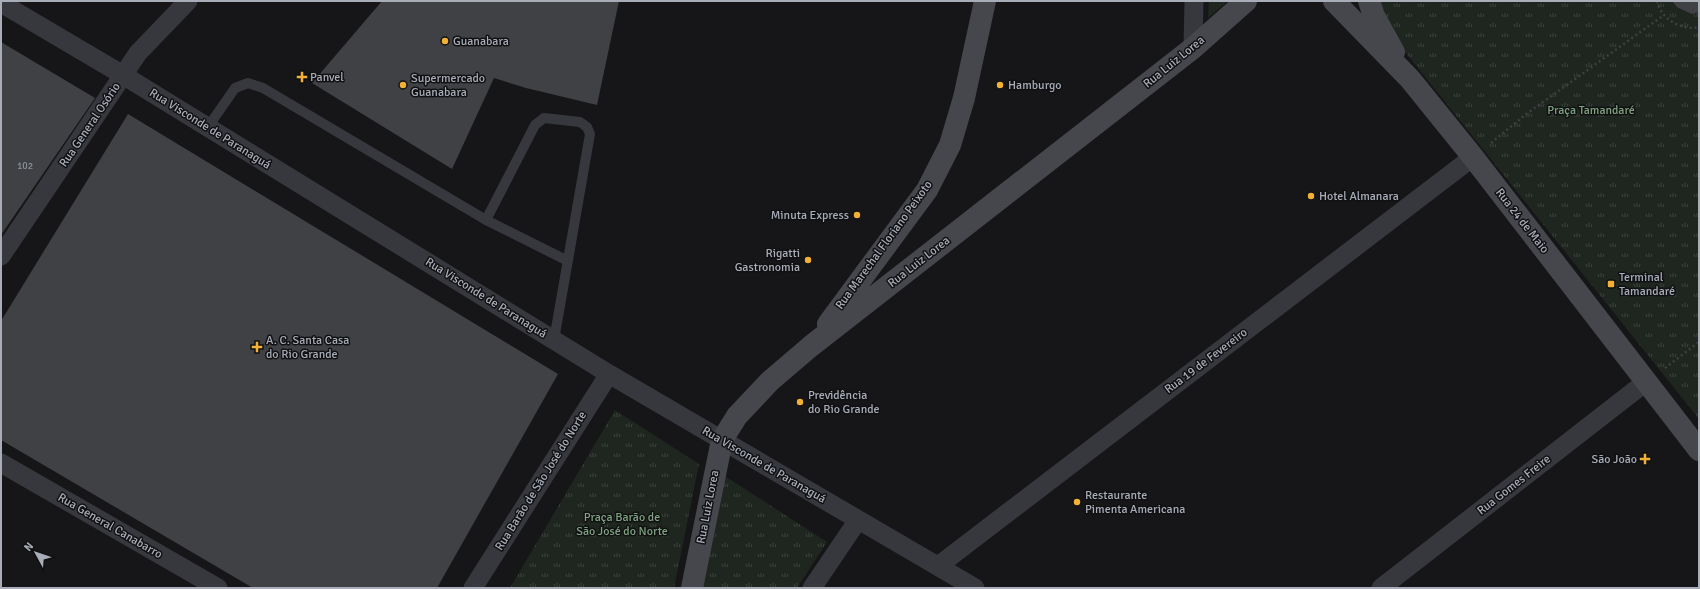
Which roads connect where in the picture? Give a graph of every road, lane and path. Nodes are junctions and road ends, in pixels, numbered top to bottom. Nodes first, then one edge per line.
1 (188, 1) edge
2 (985, 1) edge
3 (1194, 1) edge
4 (1246, 1) edge
5 (1334, 1) edge
6 (1369, 1) edge
7 (1657, 1) edge
8 (1, 3) edge
9 (1664, 15) junction
10 (1699, 27) edge
11 (1193, 48) junction
12 (123, 75) junction
13 (1410, 79) junction
14 (208, 127) junction
15 (1473, 157) junction
16 (486, 220) junction
17 (1, 256) edge
18 (568, 261) junction
19 (554, 340) junction
20 (1699, 342) edge
21 (812, 346) junction
22 (609, 374) junction
23 (1647, 381) junction
24 (722, 440) junction
25 (1699, 450) edge
26 (1, 463) edge
27 (858, 520) junction
28 (938, 566) junction
29 (218, 588) edge
30 (473, 588) edge
31 (692, 588) edge
32 (812, 588) edge
33 (975, 588) edge
34 (1381, 588) edge

1 - 12 street, Rua General Osório
2 - 21 main road, Rua Marechal Floriano Peixoto
3 - 11 street
4 - 11 main road, Rua Luiz Lorea
5 - 13 main road, Rua 24 de Maio
6 - 13 main road
7 - 9 path
8 - 12 street, Rua Visconde de Paranaguá
9 - 10 path
9 - 15 path
11 - 21 main road, Rua Luiz Lorea
12 - 14 street, Rua Visconde de Paranaguá
12 - 17 street, Rua General Osório
13 - 15 main road, Rua 24 de Maio
14 - 16 lane
14 - 19 street, Rua Visconde de Paranaguá
15 - 23 main road, Rua 24 de Maio
15 - 28 street, Rua 19 de Fevereiro
16 - 18 lane
16 - 18 lane
18 - 19 lane
19 - 22 street, Rua Visconde de Paranaguá
20 - 23 path
21 - 24 main road, Rua Luiz Lorea
22 - 24 street, Rua Visconde de Paranaguá
22 - 30 street, Rua Barão de São José do Norte
23 - 25 main road, Rua 24 de Maio
23 - 34 street, Rua Gomes Freire
24 - 27 street, Rua Visconde de Paranaguá
24 - 31 main road, Rua Luiz Lorea
26 - 29 street, Rua General Canabarro
27 - 28 street, Rua Visconde de Paranaguá
27 - 32 street
28 - 33 street, Rua Visconde de Paranaguá

